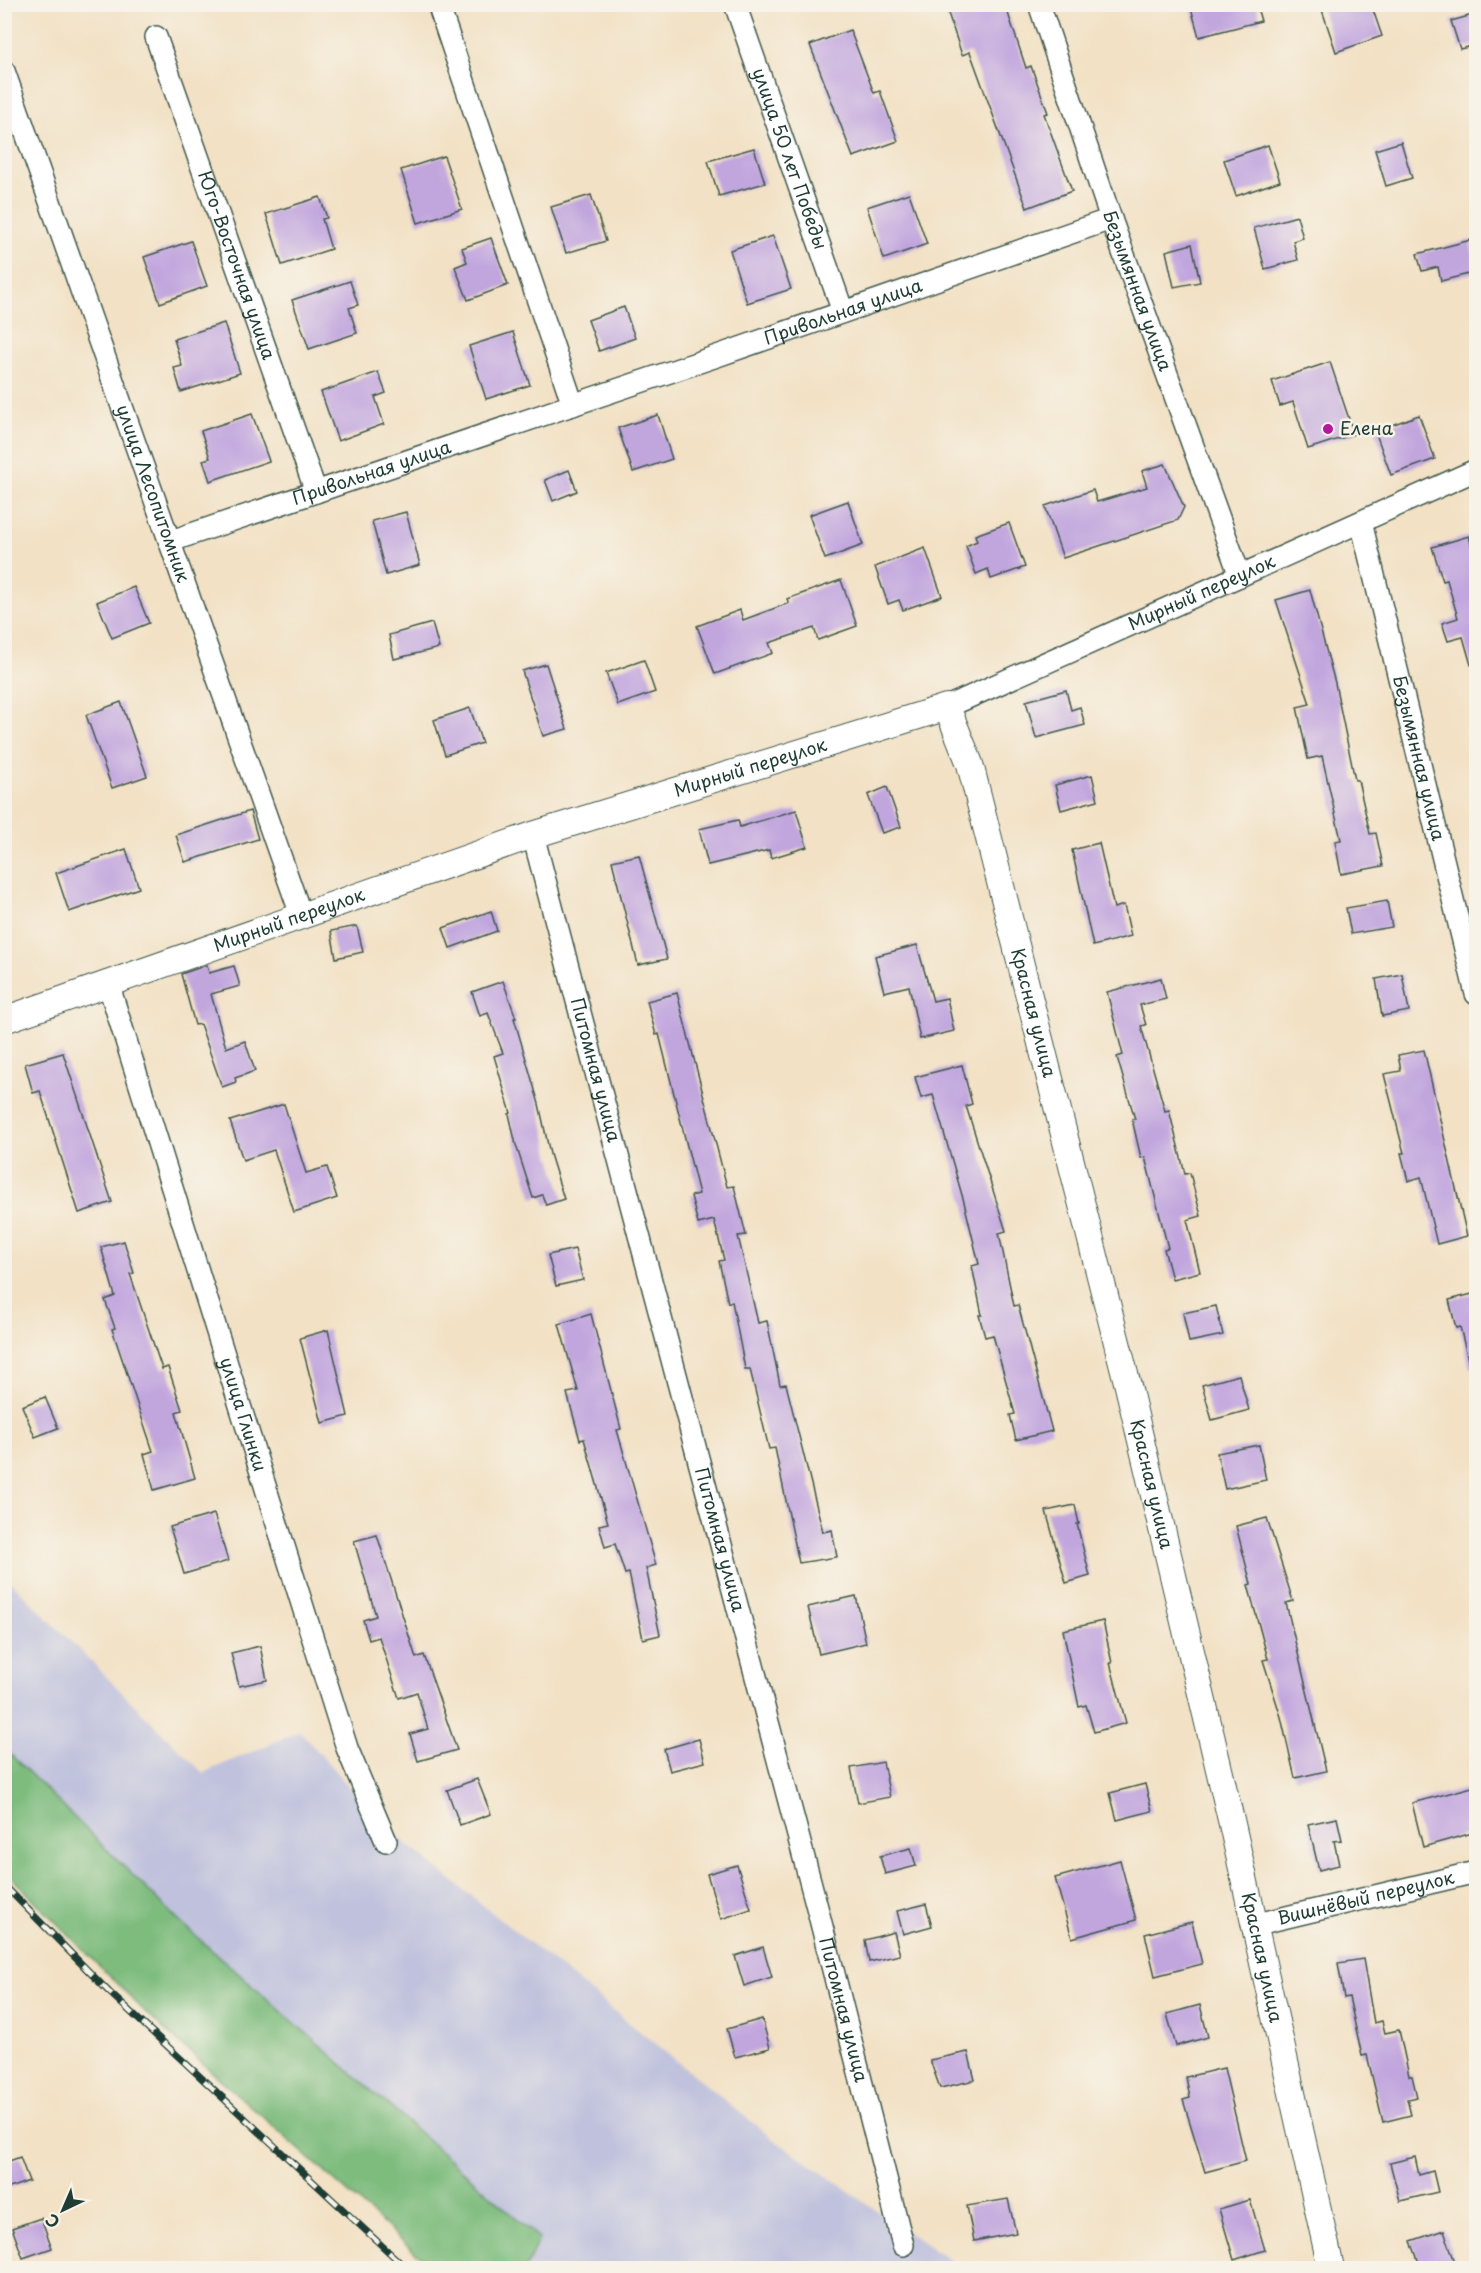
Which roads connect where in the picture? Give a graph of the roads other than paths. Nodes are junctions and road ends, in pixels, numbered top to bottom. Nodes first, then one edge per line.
1 (438, 4) edge
2 (735, 4) edge
3 (1039, 4) edge
4 (156, 37) dead end
5 (4, 72) edge
6 (1111, 219) junction
7 (843, 312) junction
8 (573, 405) junction
9 (1476, 470) edge
10 (316, 492) junction
11 (1361, 522) junction
12 (171, 541) junction
13 (1240, 576) junction
14 (947, 707) junction
15 (533, 835) junction
16 (301, 915) junction
17 (108, 983) junction
18 (1476, 994) edge
19 (4, 1020) edge
20 (386, 1841) dead end
21 (1476, 1872) edge
22 (1253, 1925) junction
23 (903, 2245) dead end
24 (1330, 2268) edge

1 - 8 street
2 - 7 street, улица 50 лет Победы
3 - 6 street, Безымянная улица
4 - 10 street, Юго-Восточная улица
5 - 12 street, улица Лесопитомник
6 - 7 street, Привольная улица
6 - 13 street, Безымянная улица
7 - 8 street, Привольная улица
8 - 10 street, Привольная улица
9 - 11 street, Мирный переулок
10 - 12 street, Привольная улица
11 - 13 street, Мирный переулок
11 - 18 street, Безымянная улица
12 - 16 street, улица Лесопитомник
13 - 14 street, Мирный переулок
14 - 15 street, Мирный переулок
14 - 22 street, Красная улица
15 - 16 street, Мирный переулок
15 - 23 street, Питомная улица
16 - 17 street, Мирный переулок
17 - 19 street, Мирный переулок
17 - 20 street, улица Глинки
21 - 22 street, Вишнёвый переулок
22 - 24 street, Красная улица

